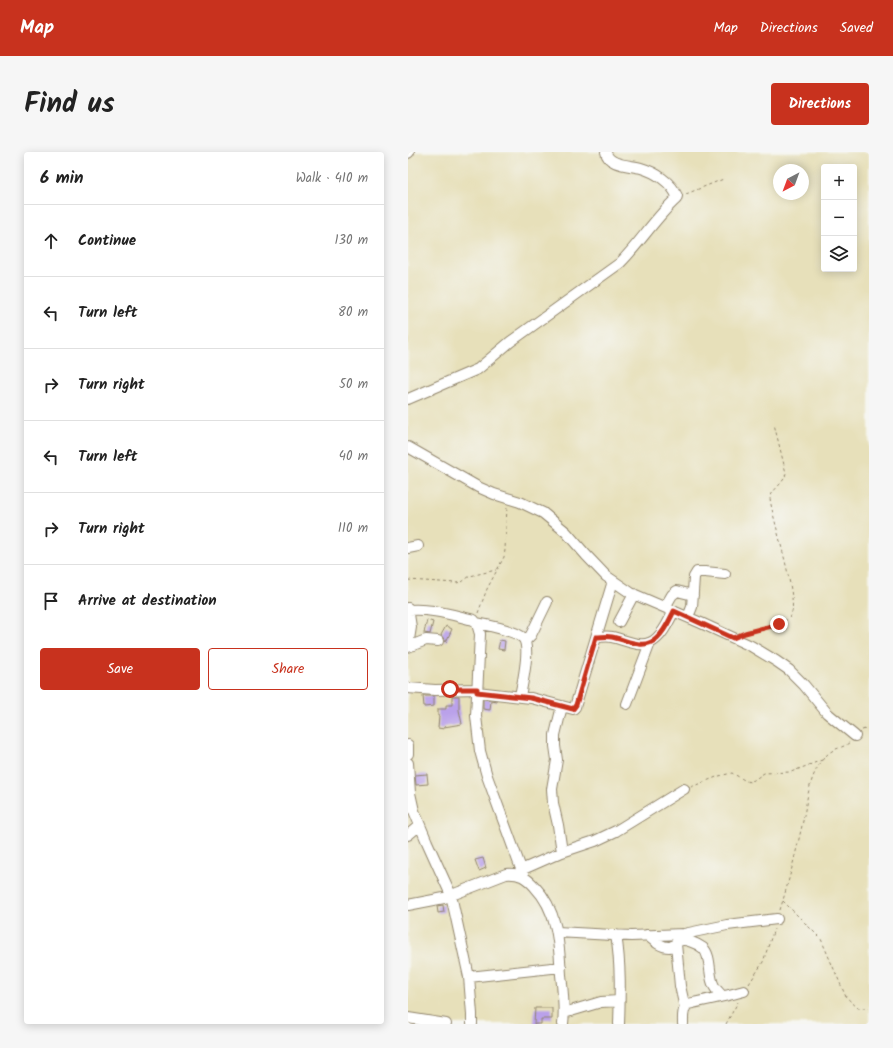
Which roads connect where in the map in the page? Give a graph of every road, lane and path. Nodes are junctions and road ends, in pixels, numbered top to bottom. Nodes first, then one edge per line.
1 (606, 152) edge
2 (726, 178) dead end
3 (677, 196) junction
4 (408, 399) edge
5 (774, 424) dead end
6 (408, 447) edge
7 (508, 499) junction
8 (497, 570) junction
9 (725, 574) dead end
10 (408, 580) edge
11 (613, 581) junction
12 (634, 594) junction
13 (693, 595) junction
14 (547, 602) dead end
15 (408, 609) edge
16 (669, 609) junction
17 (688, 617) junction
18 (475, 622) junction
19 (619, 622) dead end
20 (596, 637) junction
21 (733, 638) junction
22 (438, 641) dead end
23 (525, 641) junction
24 (650, 643) junction
25 (408, 646) edge
26 (408, 688) edge
27 (477, 690) junction
28 (520, 696) junction
29 (627, 704) dead end
30 (562, 706) junction
31 (869, 728) edge
32 (855, 736) junction
33 (408, 745) edge
34 (408, 754) edge
35 (823, 759) junction
36 (408, 763) edge
37 (684, 789) joint
38 (420, 825) junction
39 (408, 835) edge
40 (562, 852) junction
41 (522, 873) junction
42 (451, 895) junction
43 (783, 901) junction
44 (408, 905) edge
45 (777, 919) junction
46 (557, 932) junction
47 (616, 935) junction
48 (647, 935) junction
49 (676, 944) junction
50 (561, 967) junction
51 (469, 977) junction
52 (744, 991) joint
53 (722, 996) junction
54 (619, 1001) junction
55 (738, 1002) dead end
56 (685, 1008) junction
57 (869, 1008) edge
58 (564, 1013) junction
59 (408, 1018) edge
60 (446, 1024) edge
61 (472, 1024) edge
62 (563, 1024) edge
63 (618, 1024) edge
64 (684, 1024) edge
65 (726, 1024) edge

1 - 3 street
2 - 3 path
3 - 4 street
5 - 21 path
6 - 7 street
7 - 8 path
7 - 11 street
8 - 10 path
8 - 18 path
9 - 13 street
11 - 12 street
11 - 20 street
12 - 16 street
12 - 19 street
13 - 16 street
13 - 17 street
14 - 23 street
15 - 18 street
15 - 25 street
16 - 17 street
16 - 24 street
17 - 21 street
18 - 23 street
18 - 27 street
20 - 24 street
20 - 30 street
21 - 32 street
22 - 25 street
23 - 28 street
24 - 29 street
26 - 27 street
27 - 28 street
27 - 41 street
28 - 30 street
30 - 40 street
31 - 32 path
32 - 35 path
33 - 34 street
35 - 37 path
35 - 43 path
36 - 38 street
37 - 40 street
38 - 39 street
38 - 42 street
40 - 41 street
41 - 42 street
41 - 46 street
42 - 44 street
42 - 51 street
43 - 45 path
43 - 57 path
45 - 48 street
45 - 52 path
46 - 47 street
46 - 50 street
47 - 48 street
47 - 54 street
48 - 49 street
49 - 53 street
49 - 56 street
50 - 51 street
50 - 58 street
51 - 61 street
52 - 53 street
53 - 56 street
54 - 58 street
54 - 63 street
55 - 65 path
56 - 64 street
58 - 62 street
59 - 60 street

